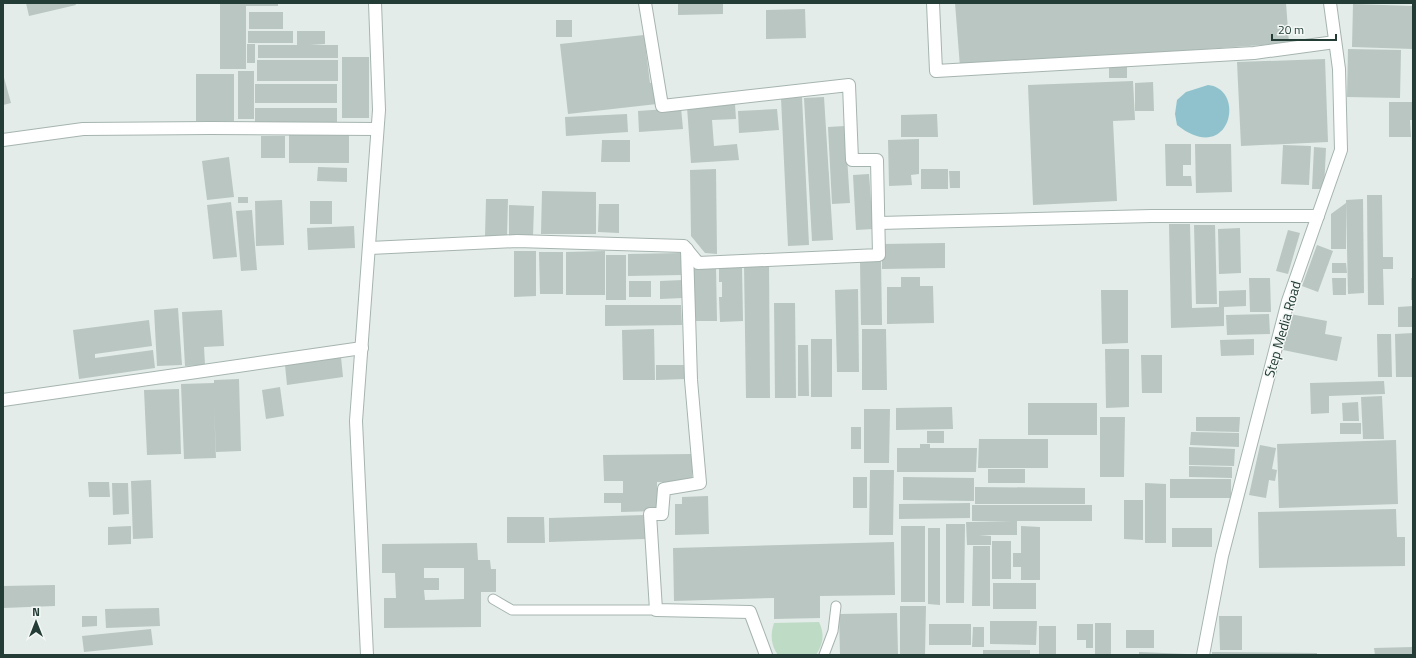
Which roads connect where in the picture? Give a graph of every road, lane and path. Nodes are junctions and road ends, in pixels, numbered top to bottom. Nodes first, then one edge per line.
1 (375, 3) edge
2 (645, 3) edge
3 (933, 3) edge
4 (1330, 3) edge
5 (1335, 42) junction
6 (377, 129) junction
7 (3, 140) edge
8 (1318, 216) junction
9 (878, 223) junction
10 (370, 248) junction
11 (687, 249) junction
12 (362, 348) junction
13 (3, 400) edge
14 (492, 599) dead end
15 (836, 606) dead end
16 (656, 610) junction
17 (367, 655) edge
18 (766, 655) edge
19 (824, 655) edge
20 (1203, 655) edge

1 - 6 street
2 - 9 street
3 - 5 street
4 - 5 street, Step Media Road
5 - 8 street, Step Media Road
6 - 7 street
6 - 10 street
8 - 9 street
8 - 20 street, Step Media Road
9 - 11 street
10 - 11 street
10 - 12 street
11 - 16 street
12 - 13 street
12 - 17 street
14 - 16 lane
15 - 19 lane
16 - 18 street

